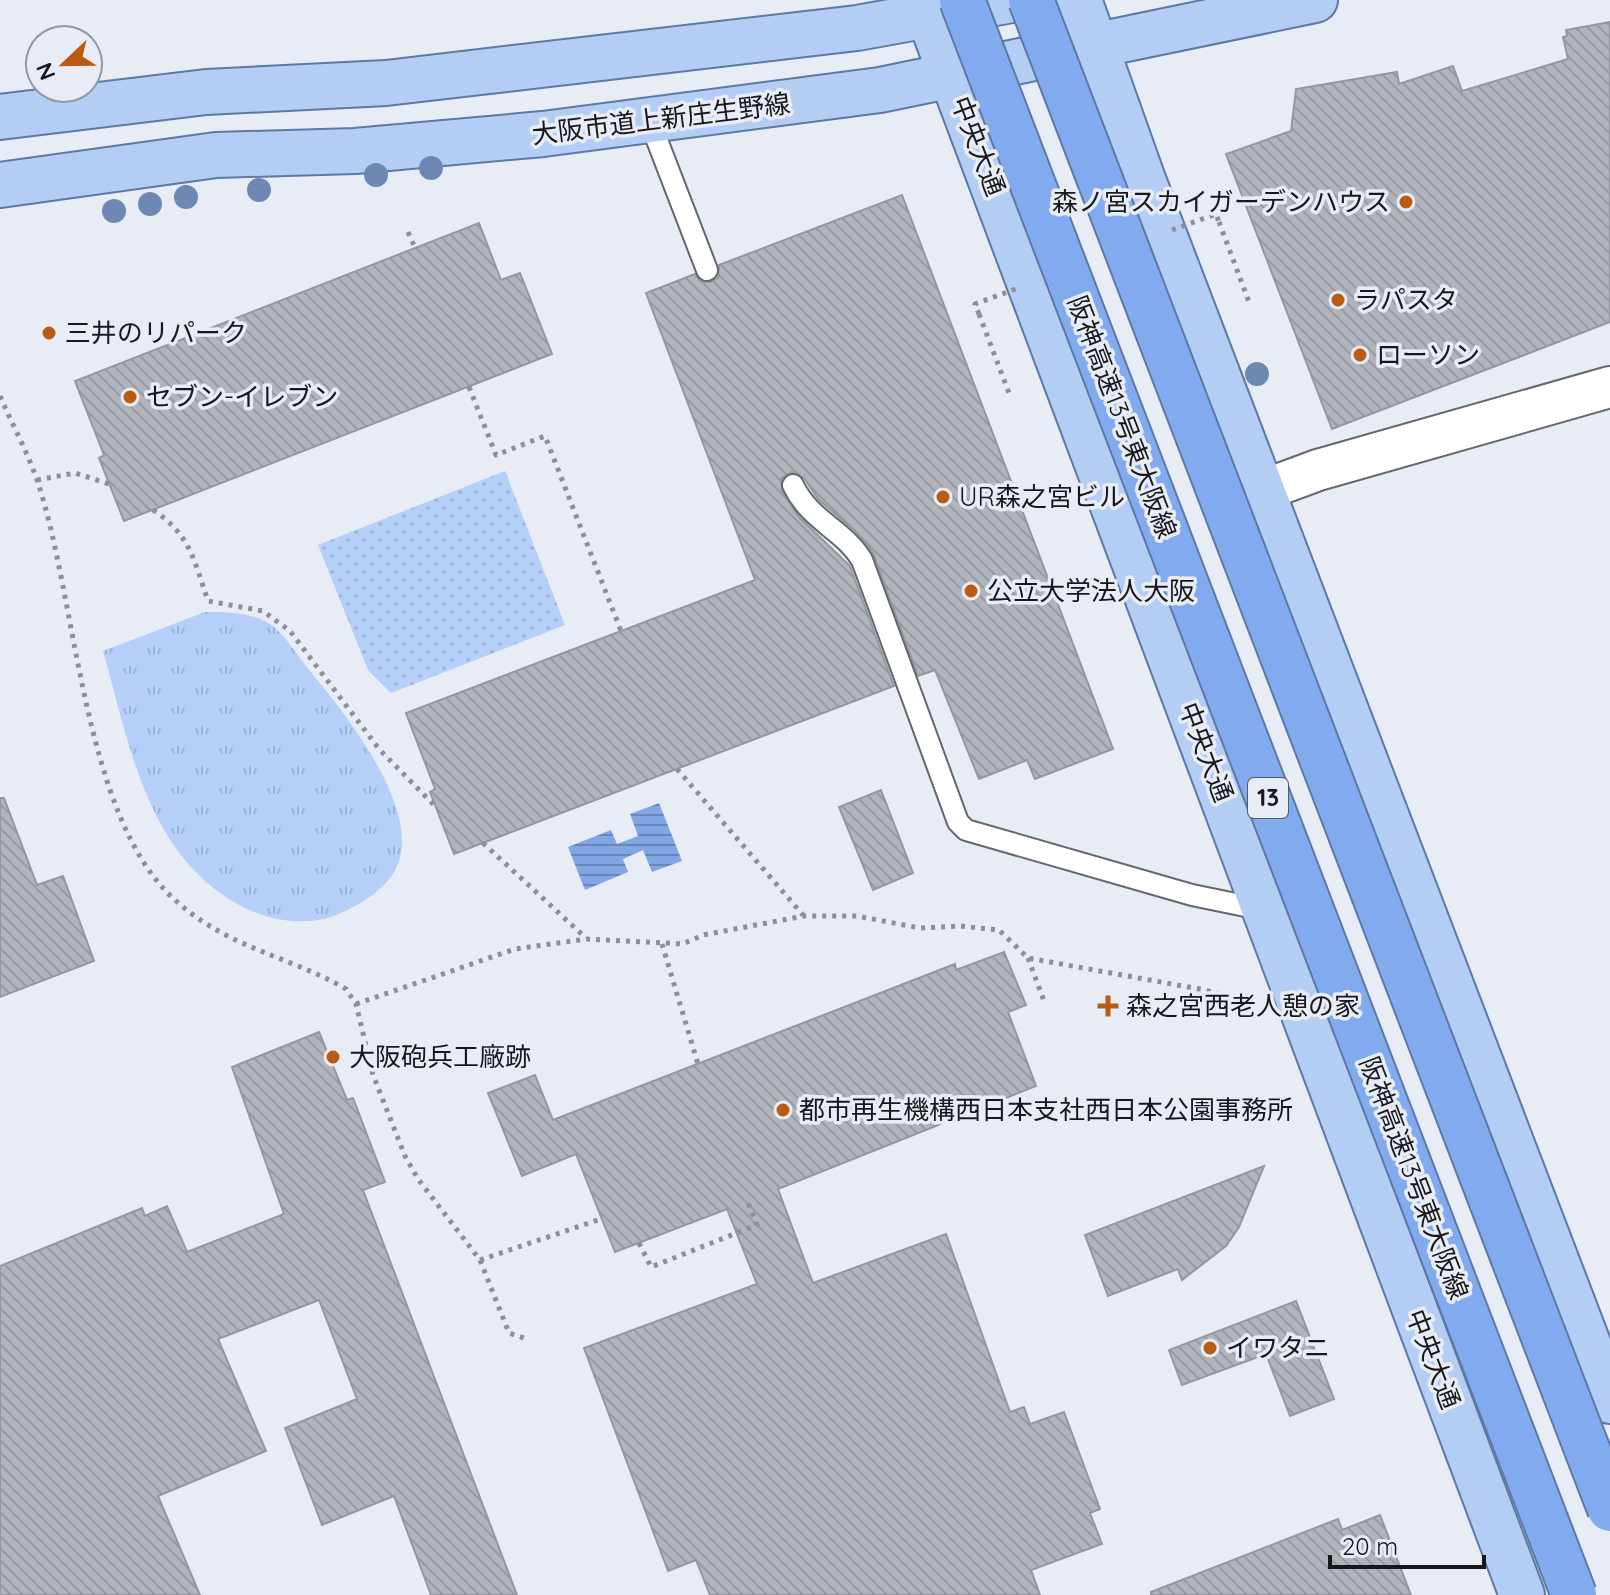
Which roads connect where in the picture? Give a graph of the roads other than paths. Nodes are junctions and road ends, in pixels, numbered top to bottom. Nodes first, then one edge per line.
1 (1012, 0) edge
2 (1031, 0) edge
3 (1079, 0) edge
4 (1315, 0) edge
5 (938, 6) edge
6 (1096, 44) junction
7 (952, 78) junction
8 (0, 117) edge
9 (650, 122) junction
10 (0, 185) edge
11 (707, 270) dead end
12 (1610, 387) edge
13 (793, 485) dead end
14 (1264, 490) junction
15 (1265, 910) junction
16 (1610, 1401) edge
17 (1610, 1509) edge
18 (1522, 1595) edge
19 (1574, 1595) edge

1 - 5 main road
2 - 17 highway, 13, bridge
3 - 6 main road
4 - 6 main road, 大阪市道上新庄生野線
5 - 7 main road, 中央大通
5 - 8 main road
5 - 19 highway, 阪神高速13号東大阪線 / 13, bridge
6 - 7 main road, 大阪市道上新庄生野線
6 - 14 main road
7 - 9 main road, 大阪市道上新庄生野線
7 - 15 main road, 中央大通
9 - 10 main road, 大阪市道上新庄生野線
9 - 11 lane
12 - 14 street
13 - 15 lane
14 - 16 main road
15 - 18 main road, 中央大通

